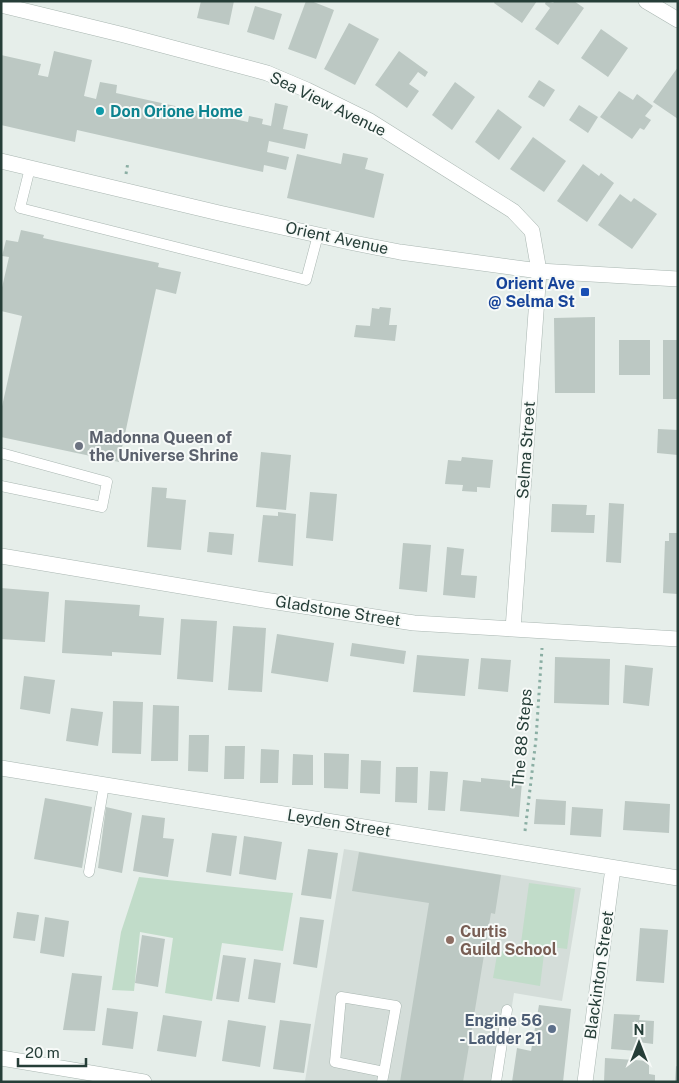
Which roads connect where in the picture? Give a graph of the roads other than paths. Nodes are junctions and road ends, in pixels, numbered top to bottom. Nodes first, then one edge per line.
1 (646, 1) edge
2 (1, 5) edge
3 (678, 20) edge
4 (1, 161) edge
5 (30, 168) junction
6 (318, 235) junction
7 (539, 271) junction
8 (678, 280) edge
9 (1, 453) edge
10 (1, 486) edge
11 (1, 556) edge
12 (513, 629) junction
13 (678, 639) edge
14 (1, 768) edge
15 (104, 785) junction
16 (614, 868) junction
17 (89, 872) dead end
18 (678, 878) edge
19 (507, 1010) dead end
20 (1, 1058) edge
21 (66, 1075) edge
22 (383, 1077) edge
23 (144, 1082) edge
24 (496, 1082) edge
25 (585, 1082) edge

1 - 3 street
2 - 7 street, Sea View Avenue
4 - 5 street, Orient Avenue
5 - 6 street, Orient Avenue
5 - 6 lane
6 - 7 street, Orient Avenue
7 - 8 street, Orient Avenue
7 - 12 street, Selma Street
9 - 10 lane
11 - 12 street, Gladstone Street
12 - 13 street, Gladstone Street
14 - 15 street, Leyden Street
15 - 16 street, Leyden Street
15 - 17 lane
16 - 18 street, Leyden Street
16 - 25 street, Blackinton Street
19 - 24 lane
20 - 21 street
21 - 23 street
22 - 22 lane

